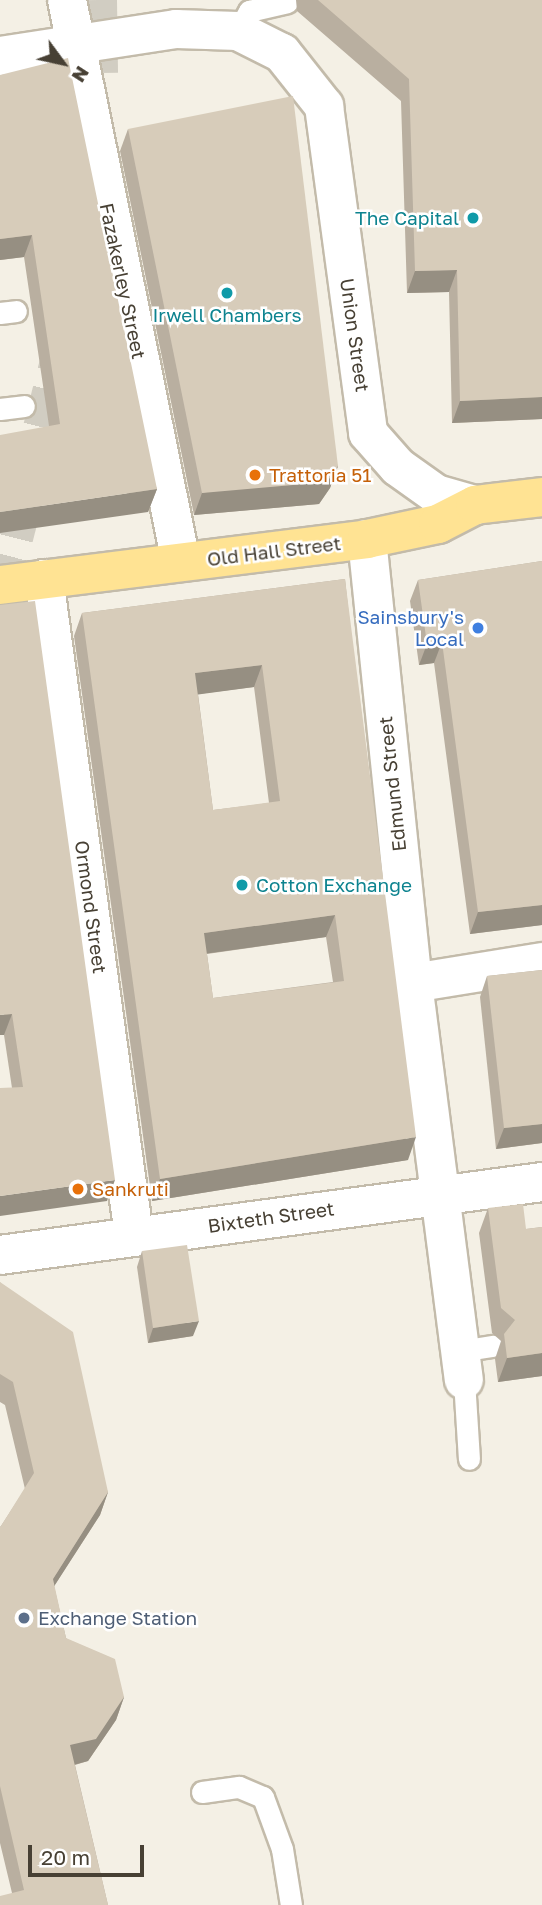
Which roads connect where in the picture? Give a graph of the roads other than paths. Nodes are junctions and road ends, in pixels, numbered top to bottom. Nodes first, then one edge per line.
1 (67, 0) edge
2 (287, 2) dead end
3 (244, 14) edge
4 (74, 41) junction
5 (0, 56) edge
6 (24, 406) dead end
7 (0, 409) edge
8 (542, 497) edge
9 (475, 505) junction
10 (367, 539) junction
11 (181, 562) junction
12 (44, 579) junction
13 (0, 585) edge
14 (542, 962) edge
15 (412, 983) junction
16 (542, 1182) edge
17 (439, 1196) junction
18 (134, 1235) junction
19 (0, 1255) edge
20 (473, 1359) joint
21 (469, 1459) dead end
22 (202, 1792) dead end
23 (291, 1905) edge

1 - 4 street, Fazakerley Street
2 - 3 lane
3 - 4 street
3 - 9 street, Union Street
4 - 5 street
4 - 11 street, Fazakerley Street
6 - 7 lane
8 - 9 main road, Old Hall Street
9 - 10 main road, Old Hall Street
10 - 11 main road, Old Hall Street
10 - 15 street, Edmund Street
11 - 12 main road, Old Hall Street
12 - 13 main road, Old Hall Street
12 - 18 street, Ormond Street
14 - 15 street
15 - 17 street, Edmund Street
16 - 17 street, Bixteth Street
17 - 18 street, Bixteth Street
17 - 20 street, Edmund Street
18 - 19 street, Bixteth Street
20 - 21 lane
22 - 23 lane

